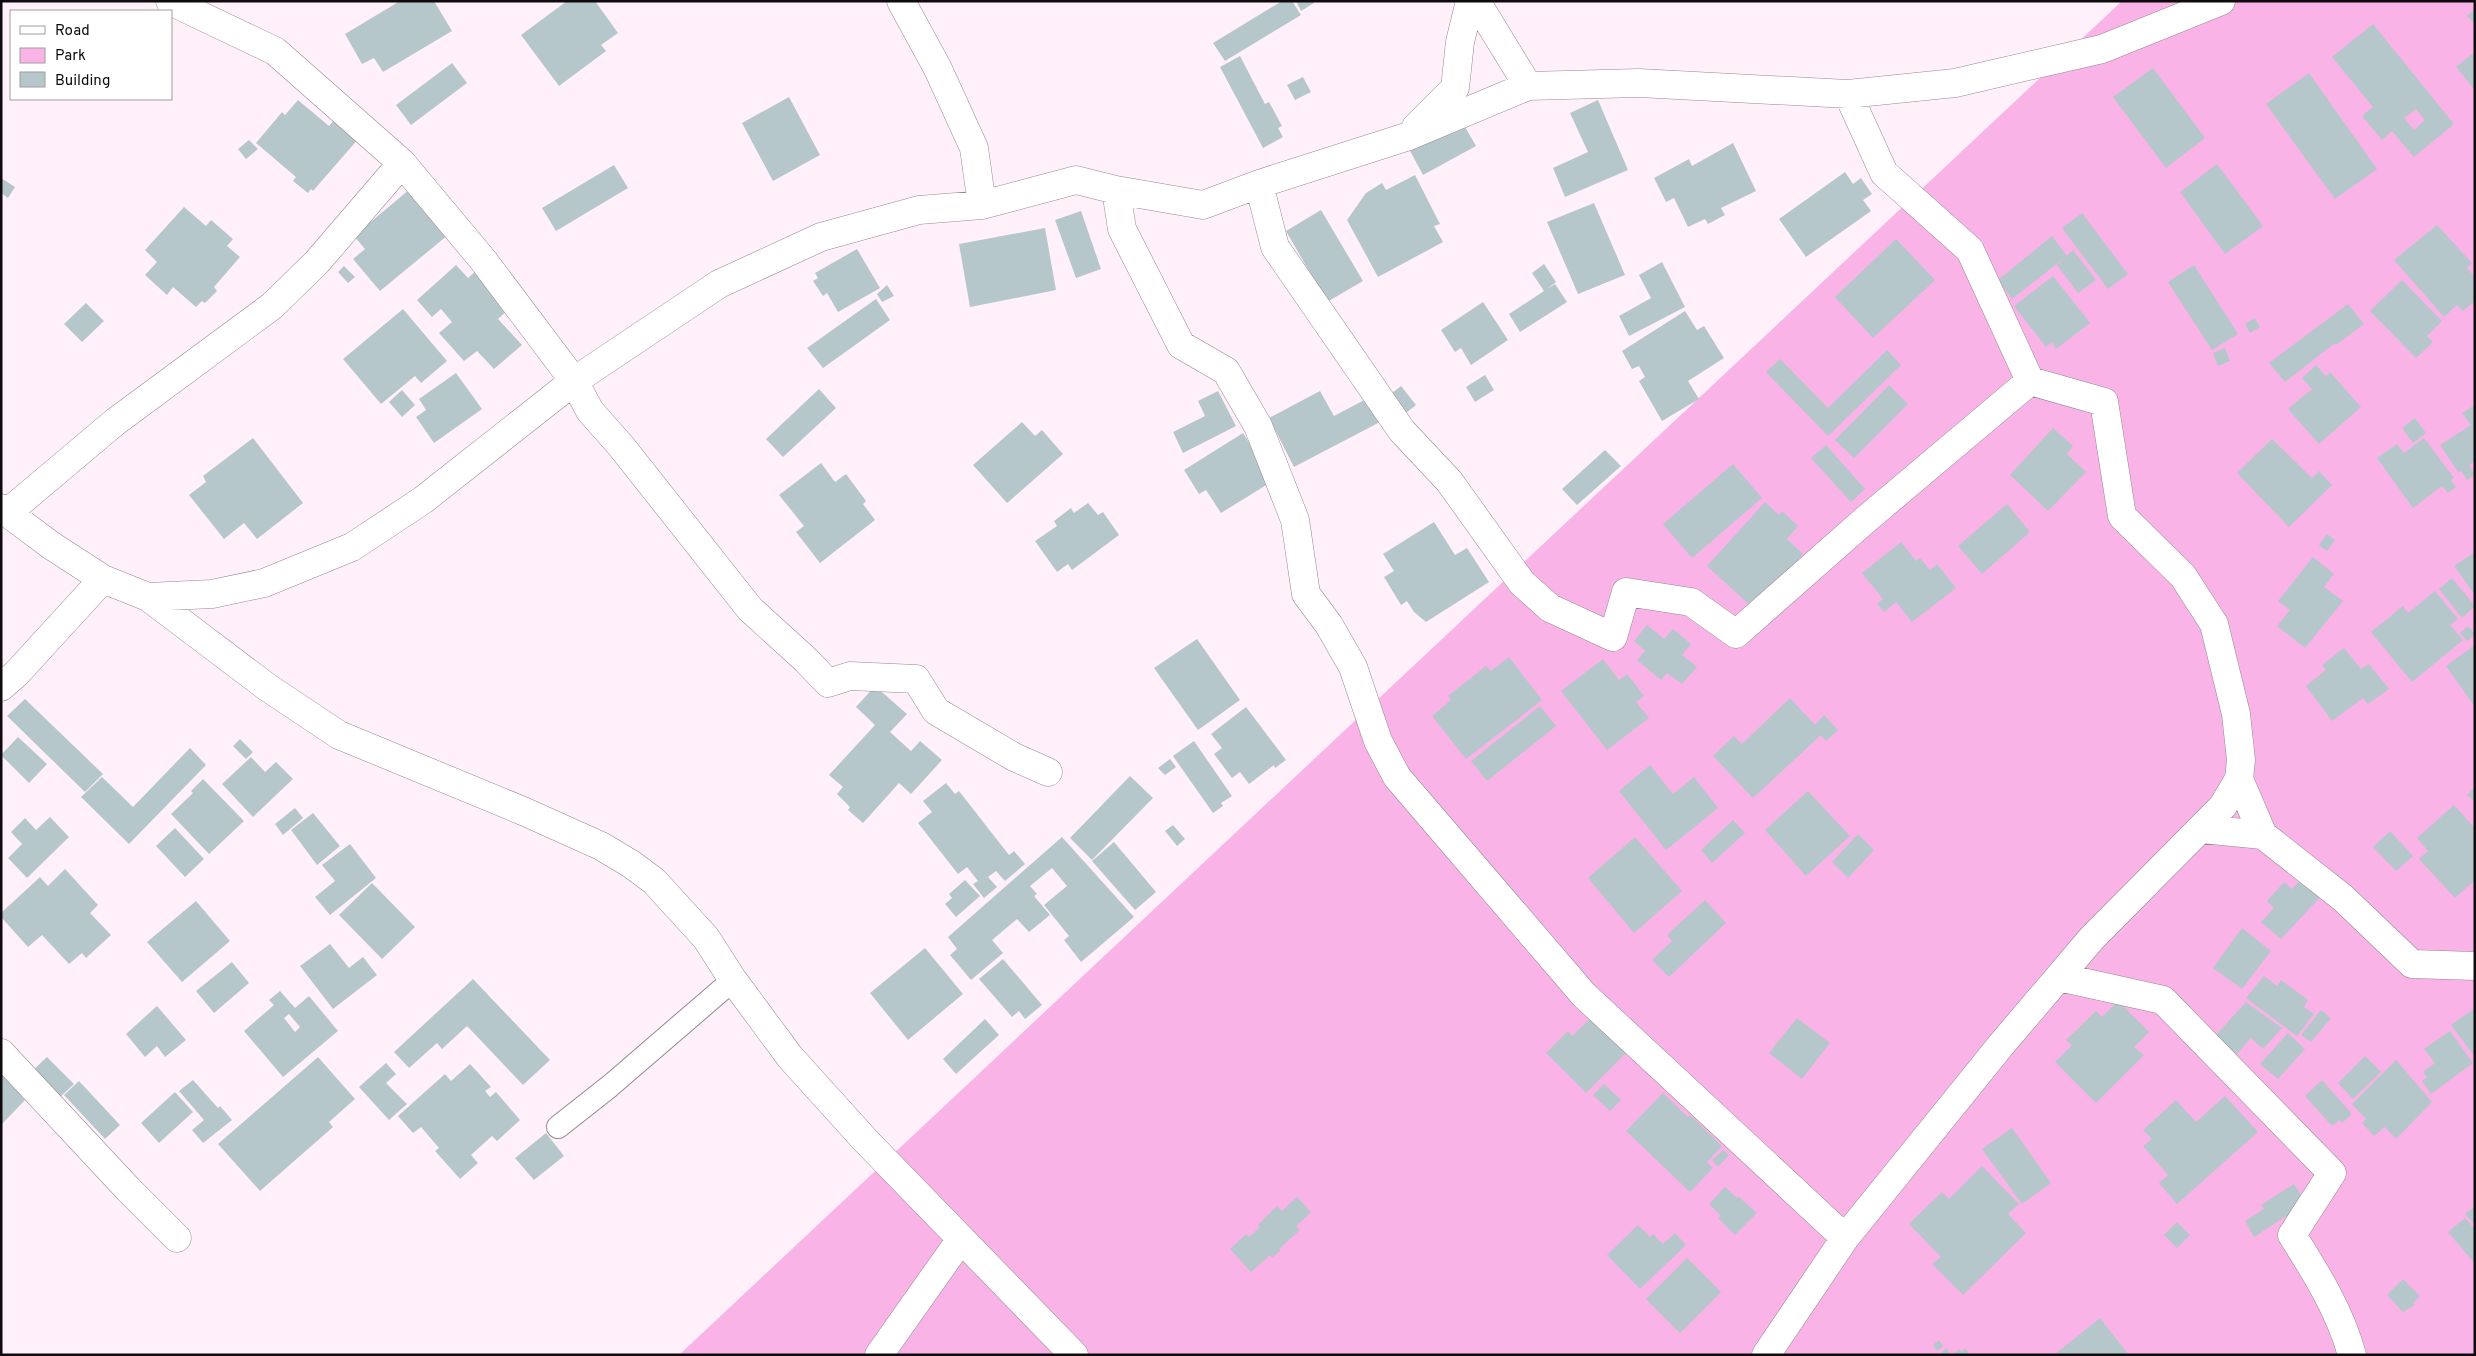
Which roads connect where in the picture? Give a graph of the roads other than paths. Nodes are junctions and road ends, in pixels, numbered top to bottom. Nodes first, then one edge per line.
1 (170, 1) edge
2 (900, 1) edge
3 (1470, 1) edge
4 (1476, 1) edge
5 (2221, 1) edge
6 (1528, 86) junction
7 (1848, 94) junction
8 (1406, 137) junction
9 (402, 163) junction
10 (1259, 184) junction
11 (1116, 190) junction
12 (982, 205) junction
13 (574, 381) junction
14 (2030, 382) junction
15 (4, 510) edge
16 (103, 579) junction
17 (148, 597) junction
18 (1, 687) edge
19 (1048, 772) dead end
20 (2239, 779) junction
21 (2202, 830) junction
22 (2263, 836) junction
23 (2475, 966) edge
24 (2059, 976) junction
25 (733, 980) junction
26 (1, 1053) edge
27 (558, 1127) dead end
28 (177, 1238) dead end
29 (1845, 1238) junction
30 (961, 1239) junction
31 (879, 1355) edge
32 (1074, 1355) edge
33 (1766, 1355) edge
34 (2352, 1355) edge

1 - 9 street
2 - 12 street
3 - 8 street
4 - 6 street
5 - 7 street
6 - 7 street
6 - 8 street
7 - 14 street
8 - 10 street
9 - 13 street
9 - 15 street
10 - 11 street
10 - 14 street
11 - 12 street
11 - 29 street
12 - 13 street
13 - 17 street
13 - 19 street
14 - 20 street
15 - 16 street
16 - 17 street
16 - 18 street
17 - 25 street
20 - 21 street
20 - 22 street
21 - 22 street
21 - 24 street
22 - 23 street
24 - 29 street
24 - 34 street
25 - 27 lane
25 - 30 street
26 - 28 street
29 - 33 street
30 - 31 street
30 - 32 street

